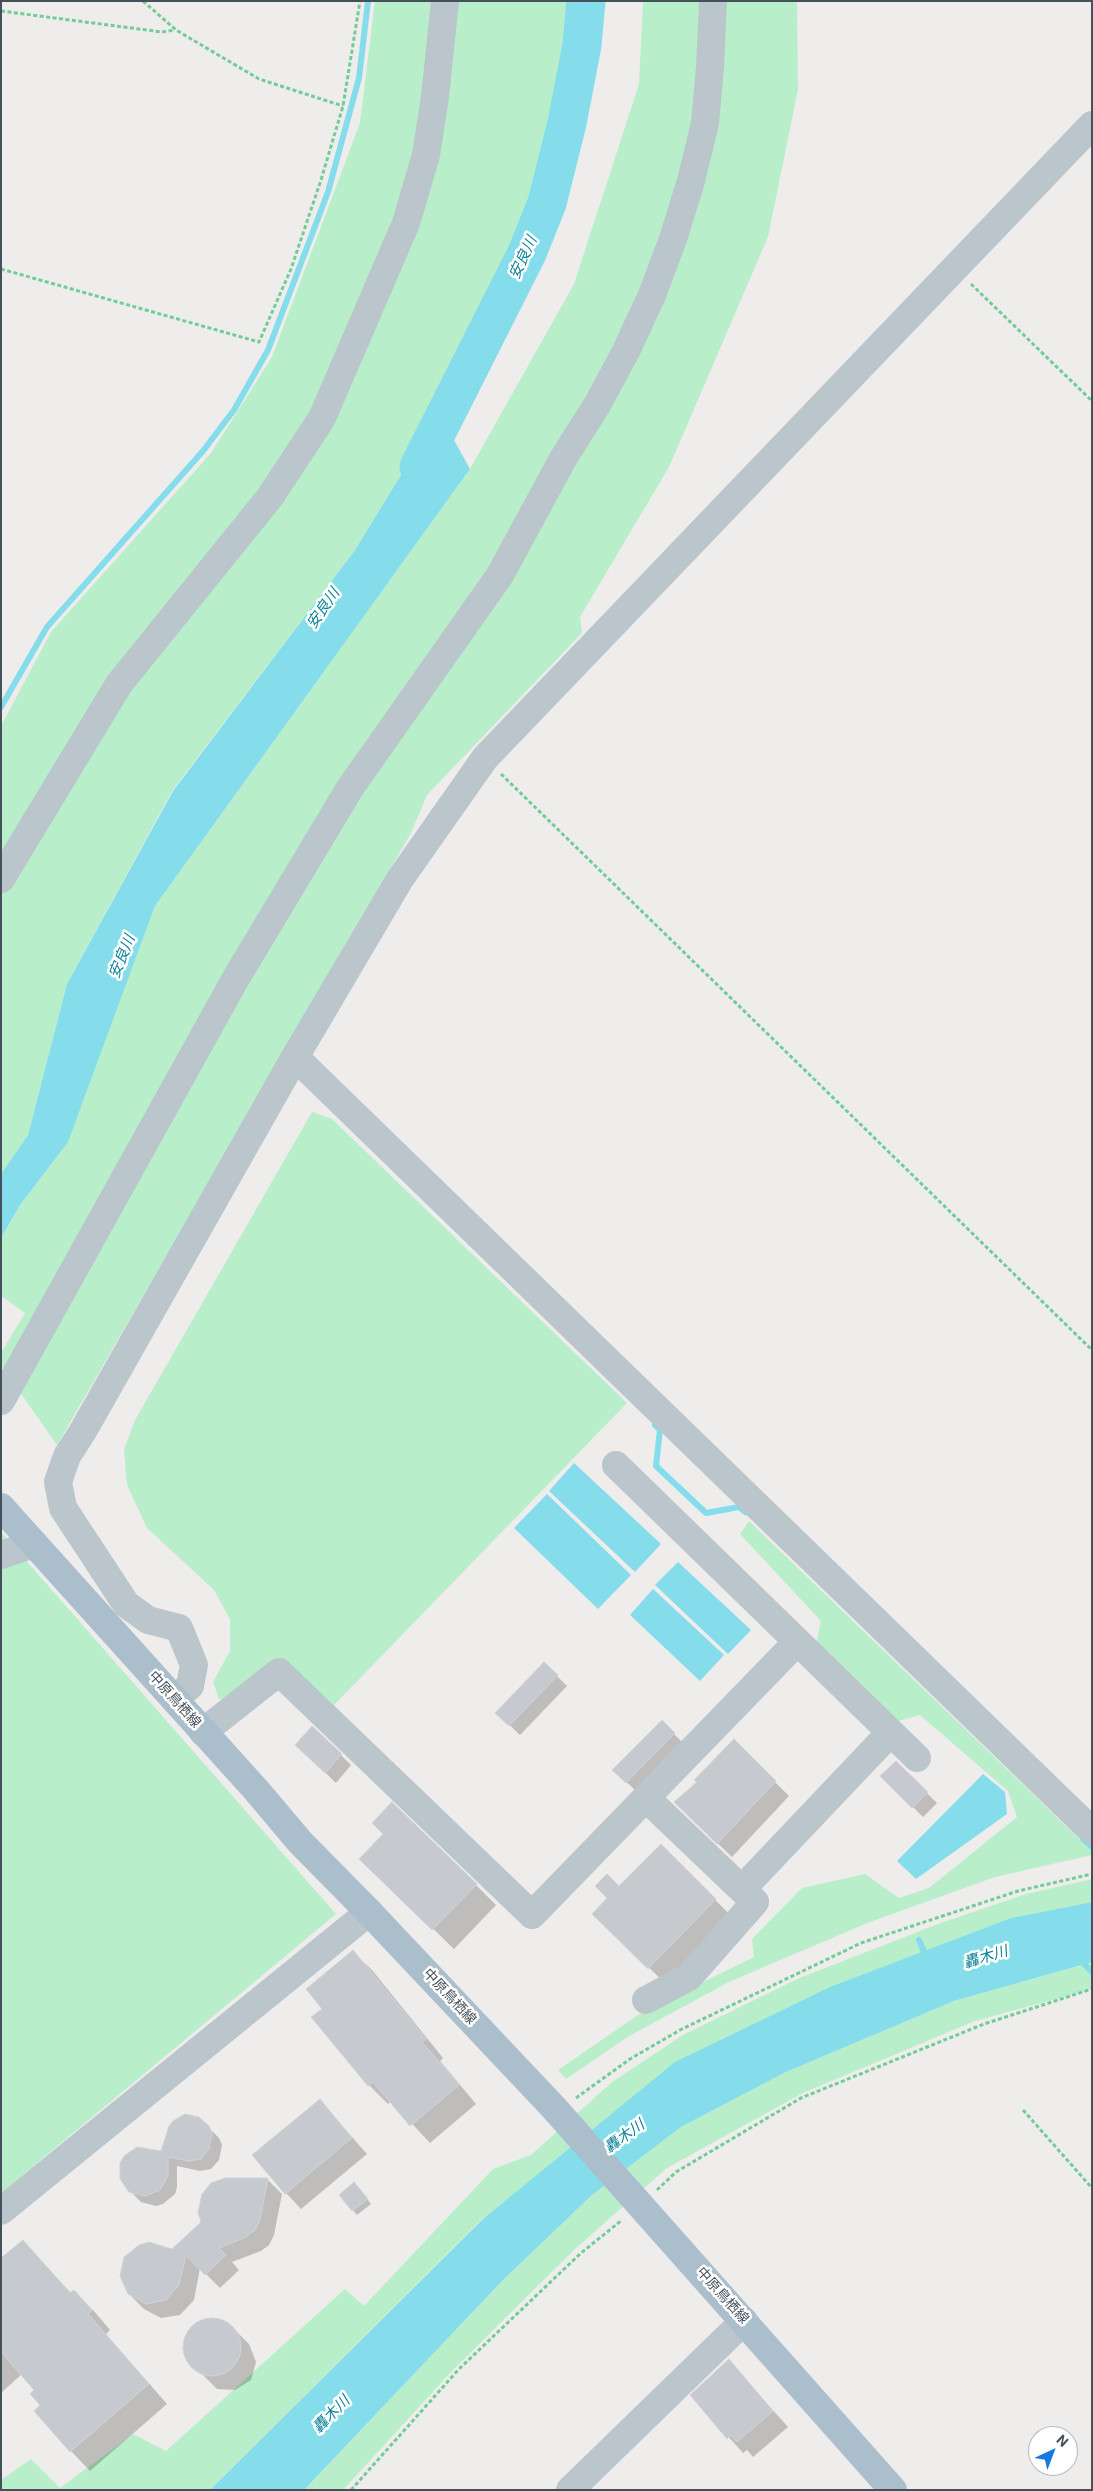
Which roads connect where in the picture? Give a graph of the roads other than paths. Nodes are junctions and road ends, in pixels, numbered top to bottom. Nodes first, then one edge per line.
1 (445, 1) edge
2 (713, 1) edge
3 (1092, 125) edge
4 (1, 879) edge
5 (294, 1057) junction
6 (1, 1401) edge
7 (616, 1465) dead end
8 (1, 1507) edge
9 (34, 1544) junction
10 (1, 1555) edge
11 (798, 1642) junction
12 (174, 1699) junction
13 (203, 1732) junction
14 (890, 1733) junction
15 (917, 1758) dead end
16 (646, 1798) junction
17 (1092, 1831) edge
18 (742, 1889) junction
19 (369, 1912) junction
20 (646, 2000) dead end
21 (1, 2211) edge
22 (744, 2321) junction
23 (570, 2490) edge
24 (893, 2490) edge

1 - 4 street
2 - 6 street
3 - 5 street
5 - 12 street
5 - 17 street
7 - 11 street
8 - 9 main road, 中原鳥栖線
9 - 10 street
9 - 12 main road, 中原鳥栖線
11 - 14 street
11 - 16 street
12 - 13 main road, 中原鳥栖線
13 - 16 street
13 - 19 main road, 中原鳥栖線
14 - 15 street
14 - 18 street
16 - 18 street
18 - 20 street
19 - 21 street
19 - 22 main road, 中原鳥栖線
22 - 23 street
22 - 24 main road, 中原鳥栖線

